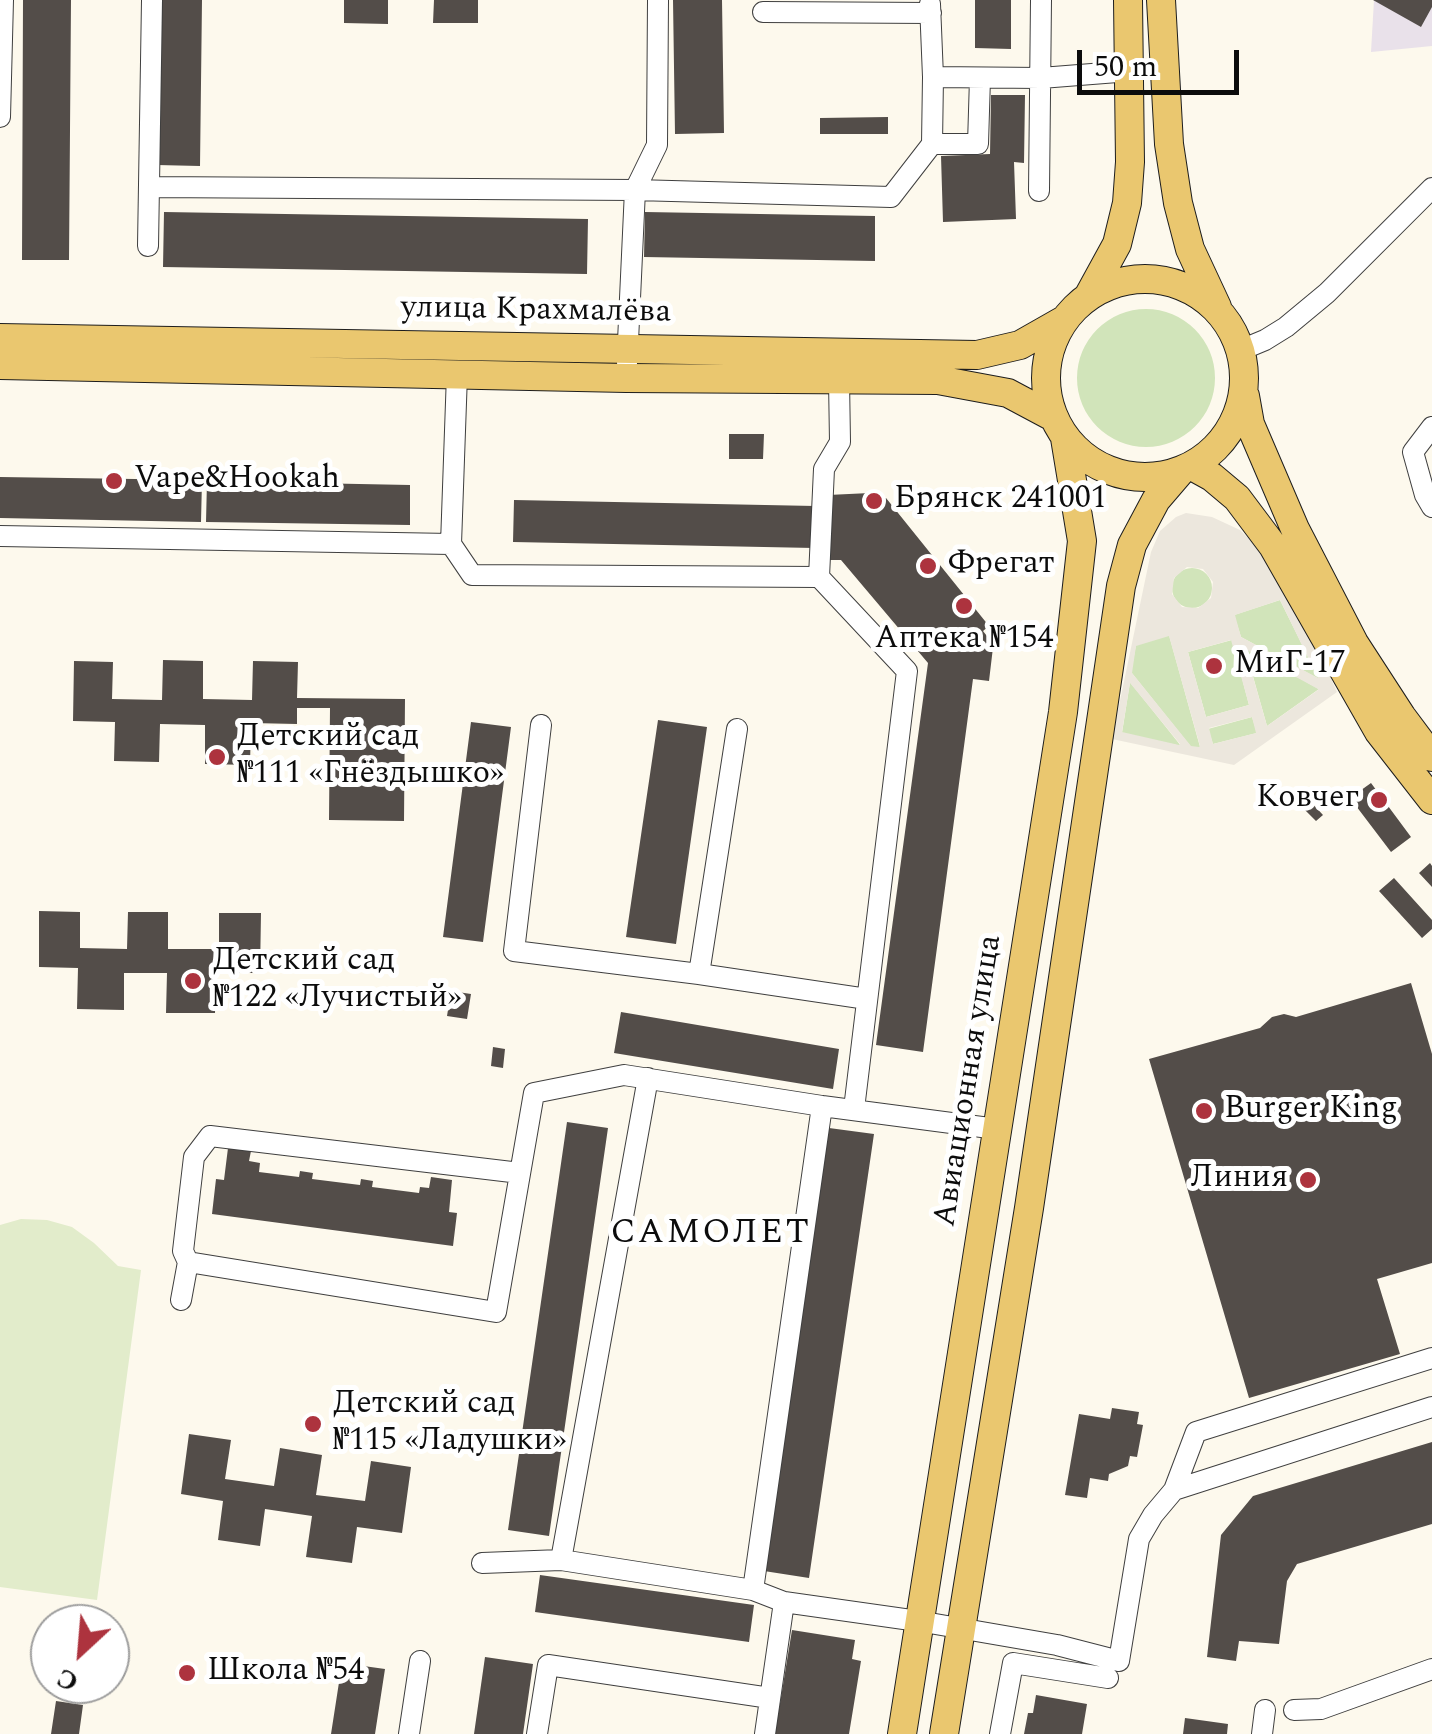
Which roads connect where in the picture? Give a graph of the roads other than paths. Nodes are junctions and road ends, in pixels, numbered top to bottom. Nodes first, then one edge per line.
1 (3, 0) edge
2 (152, 0) edge
3 (658, 0) edge
4 (1041, 0) edge
5 (1128, 0) edge
6 (1161, 0) edge
7 (930, 6) edge
8 (763, 12) dead end
9 (1130, 71) junction
10 (932, 76) junction
11 (980, 78) junction
12 (1041, 78) junction
13 (0, 118) edge
14 (932, 144) junction
15 (150, 186) junction
16 (1432, 188) edge
17 (636, 190) junction
18 (1040, 190) dead end
19 (148, 246) dead end
20 (1088, 297) junction
21 (1220, 313) junction
22 (1064, 320) junction
23 (0, 338) edge
24 (628, 349) junction
25 (1241, 350) junction
26 (0, 365) edge
27 (457, 374) junction
28 (626, 378) junction
29 (839, 380) junction
30 (1244, 390) junction
31 (1432, 426) edge
32 (1059, 427) junction
33 (1186, 469) junction
34 (1432, 507) edge
35 (0, 536) edge
36 (451, 544) junction
37 (820, 577) junction
38 (541, 725) dead end
39 (737, 729) dead end
40 (1425, 757) edge
41 (1432, 800) edge
42 (699, 974) junction
43 (867, 999) junction
44 (648, 1078) junction
45 (822, 1106) junction
46 (854, 1109) junction
47 (997, 1129) junction
48 (520, 1173) junction
49 (188, 1262) junction
50 (182, 1300) dead end
51 (1432, 1358) edge
52 (1432, 1407) edge
53 (1174, 1490) junction
54 (561, 1560) junction
55 (482, 1564) dead end
56 (754, 1590) junction
57 (784, 1602) junction
58 (918, 1621) junction
59 (961, 1628) junction
60 (420, 1661) dead end
61 (1432, 1669) edge
62 (1108, 1678) dead end
63 (770, 1698) junction
64 (1265, 1710) dead end
65 (1294, 1710) dead end
66 (409, 1734) edge
67 (537, 1734) edge
68 (765, 1734) edge
69 (902, 1734) edge
70 (944, 1734) edge
71 (1000, 1734) edge
72 (1262, 1734) edge

1 - 13 street
2 - 15 street
3 - 17 street
4 - 12 street
5 - 9 main road
6 - 21 main road
7 - 8 street
7 - 10 street
9 - 12 street
9 - 20 main road
10 - 11 street
10 - 14 street
11 - 12 street
11 - 14 street
12 - 18 street
14 - 17 street
15 - 17 street
15 - 19 street
16 - 25 street
17 - 24 street
20 - 21 main road
20 - 22 main road
21 - 25 main road
22 - 24 main road, улица Крахмалёва
22 - 32 main road
23 - 24 main road, улица Крахмалёва
24 - 28 street
25 - 30 main road
26 - 27 main road, улица Крахмалёва
27 - 28 main road, улица Крахмалёва
27 - 36 street
28 - 29 main road, улица Крахмалёва
29 - 32 main road, улица Крахмалёва
29 - 37 street
30 - 33 main road
30 - 40 main road
31 - 34 street
32 - 33 main road
32 - 47 main road, Авиационная улица
33 - 40 main road
33 - 59 main road
35 - 36 street
36 - 37 street
37 - 43 street
38 - 42 street
39 - 42 street
40 - 41 main road
42 - 43 street
43 - 46 street
44 - 45 street
44 - 48 street
44 - 54 street
45 - 46 street
45 - 56 street
46 - 47 street
47 - 58 main road, Авиационная улица
48 - 49 street
48 - 49 street
49 - 50 street
51 - 53 street
52 - 53 street
53 - 59 street
54 - 55 street
54 - 56 street
56 - 57 street
57 - 58 street
57 - 63 street
58 - 59 street
58 - 69 main road, Авиационная улица
59 - 70 main road
60 - 66 street
61 - 65 street
62 - 71 street
63 - 67 street
63 - 68 street
64 - 72 street

